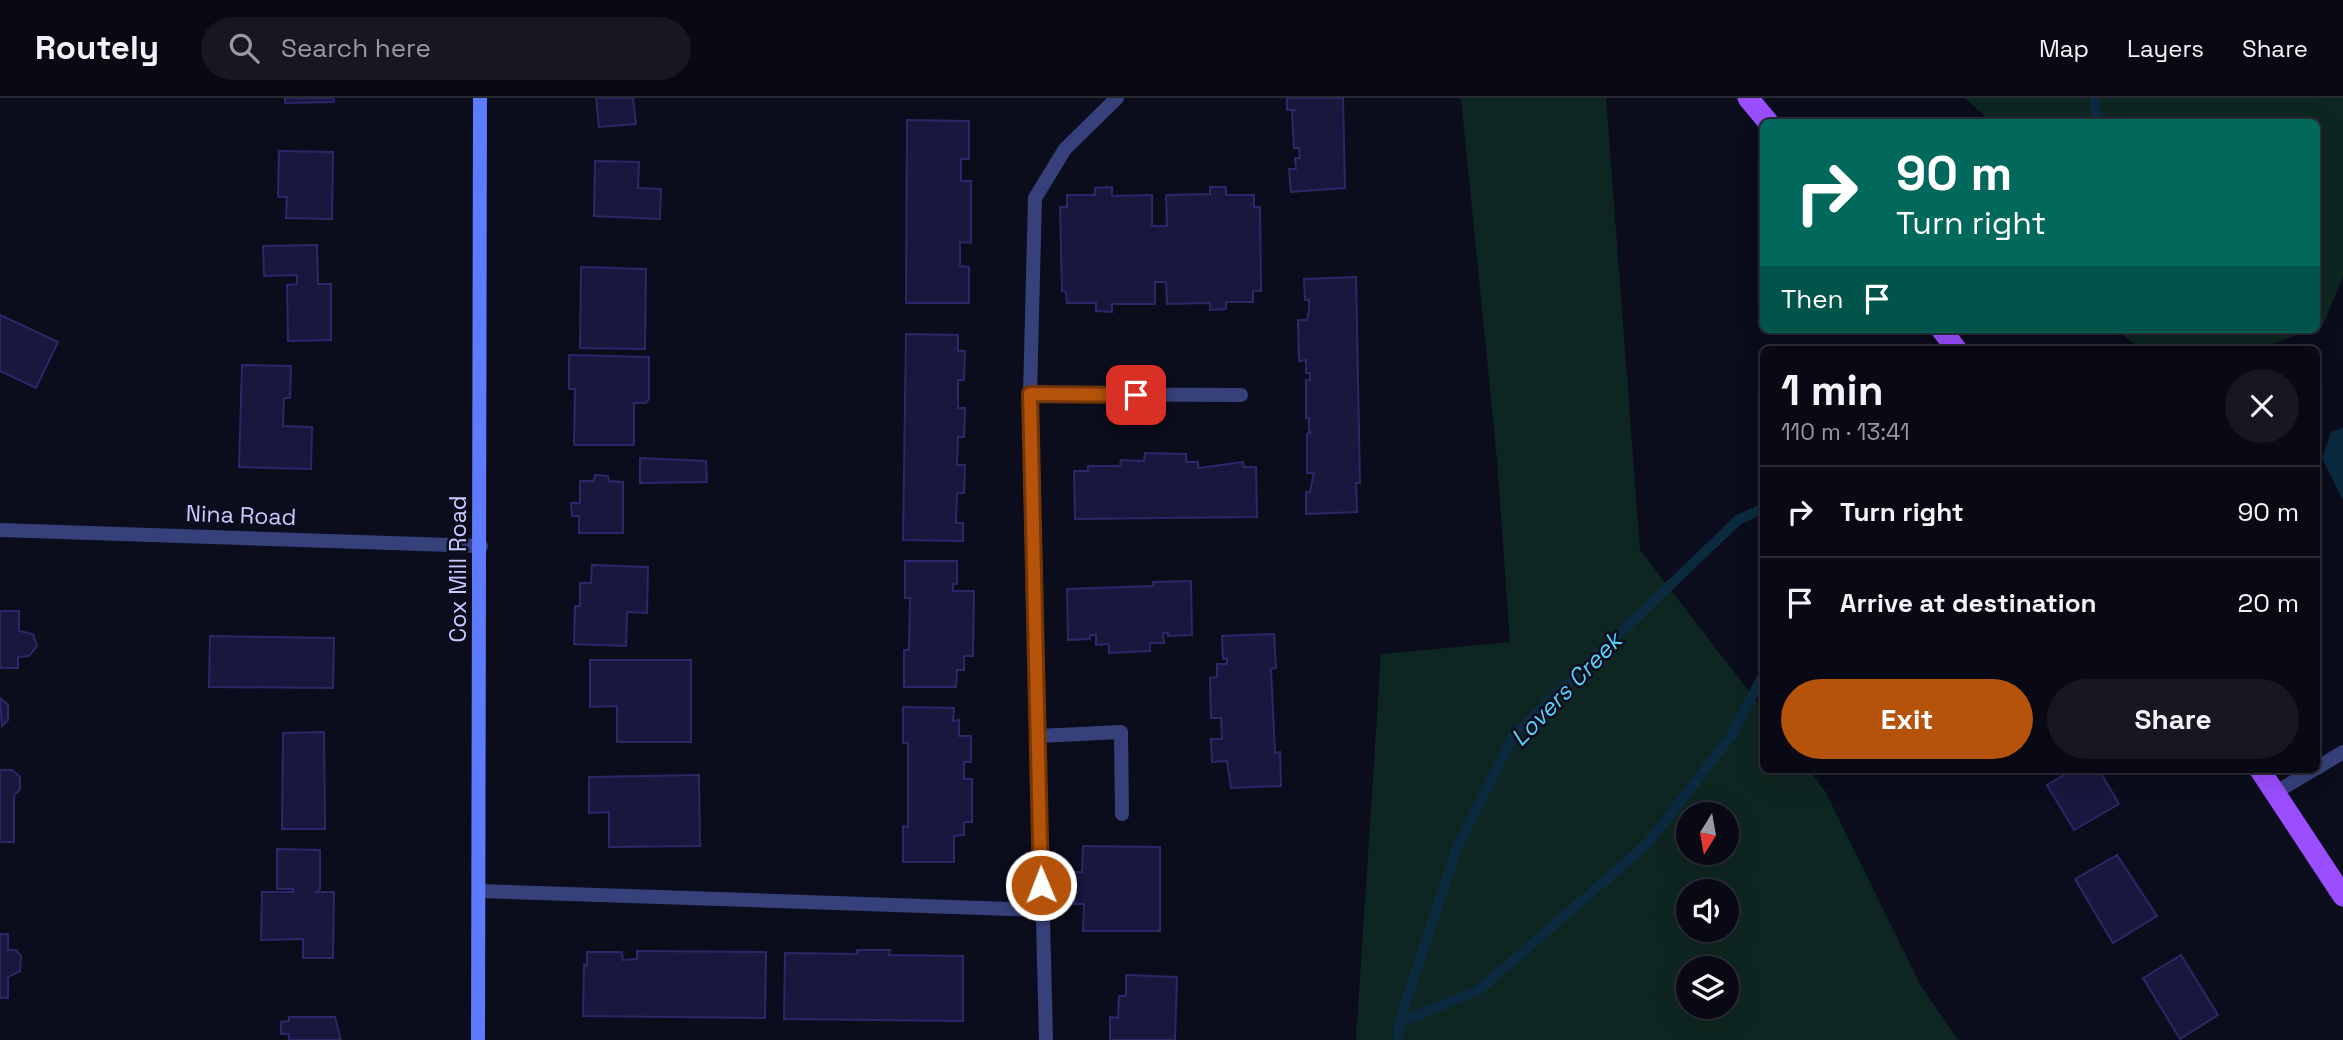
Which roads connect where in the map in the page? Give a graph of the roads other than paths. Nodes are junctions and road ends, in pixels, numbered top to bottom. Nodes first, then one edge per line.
1 (481, 98) edge
2 (1117, 98) edge
3 (1748, 98) edge
4 (1766, 119) edge
5 (1030, 394) junction
6 (1241, 395) dead end
7 (0, 530) edge
8 (481, 546) junction
9 (1038, 736) junction
10 (2343, 752) edge
11 (2320, 766) edge
12 (2262, 773) edge
13 (2308, 773) edge
14 (2276, 792) junction
15 (1122, 814) dead end
16 (479, 891) junction
17 (2343, 895) edge
18 (1042, 909) junction
19 (478, 1040) edge
20 (1046, 1040) edge

1 - 8 street, Cox Mill Road
2 - 5 street
3 - 4 main road
5 - 6 street
5 - 9 street
7 - 8 street, Nina Road
8 - 16 street, Cox Mill Road
9 - 15 street
9 - 18 street
10 - 11 street
12 - 14 main road
13 - 14 street
14 - 17 main road
16 - 18 street
16 - 19 street, Cox Mill Road
18 - 20 street

